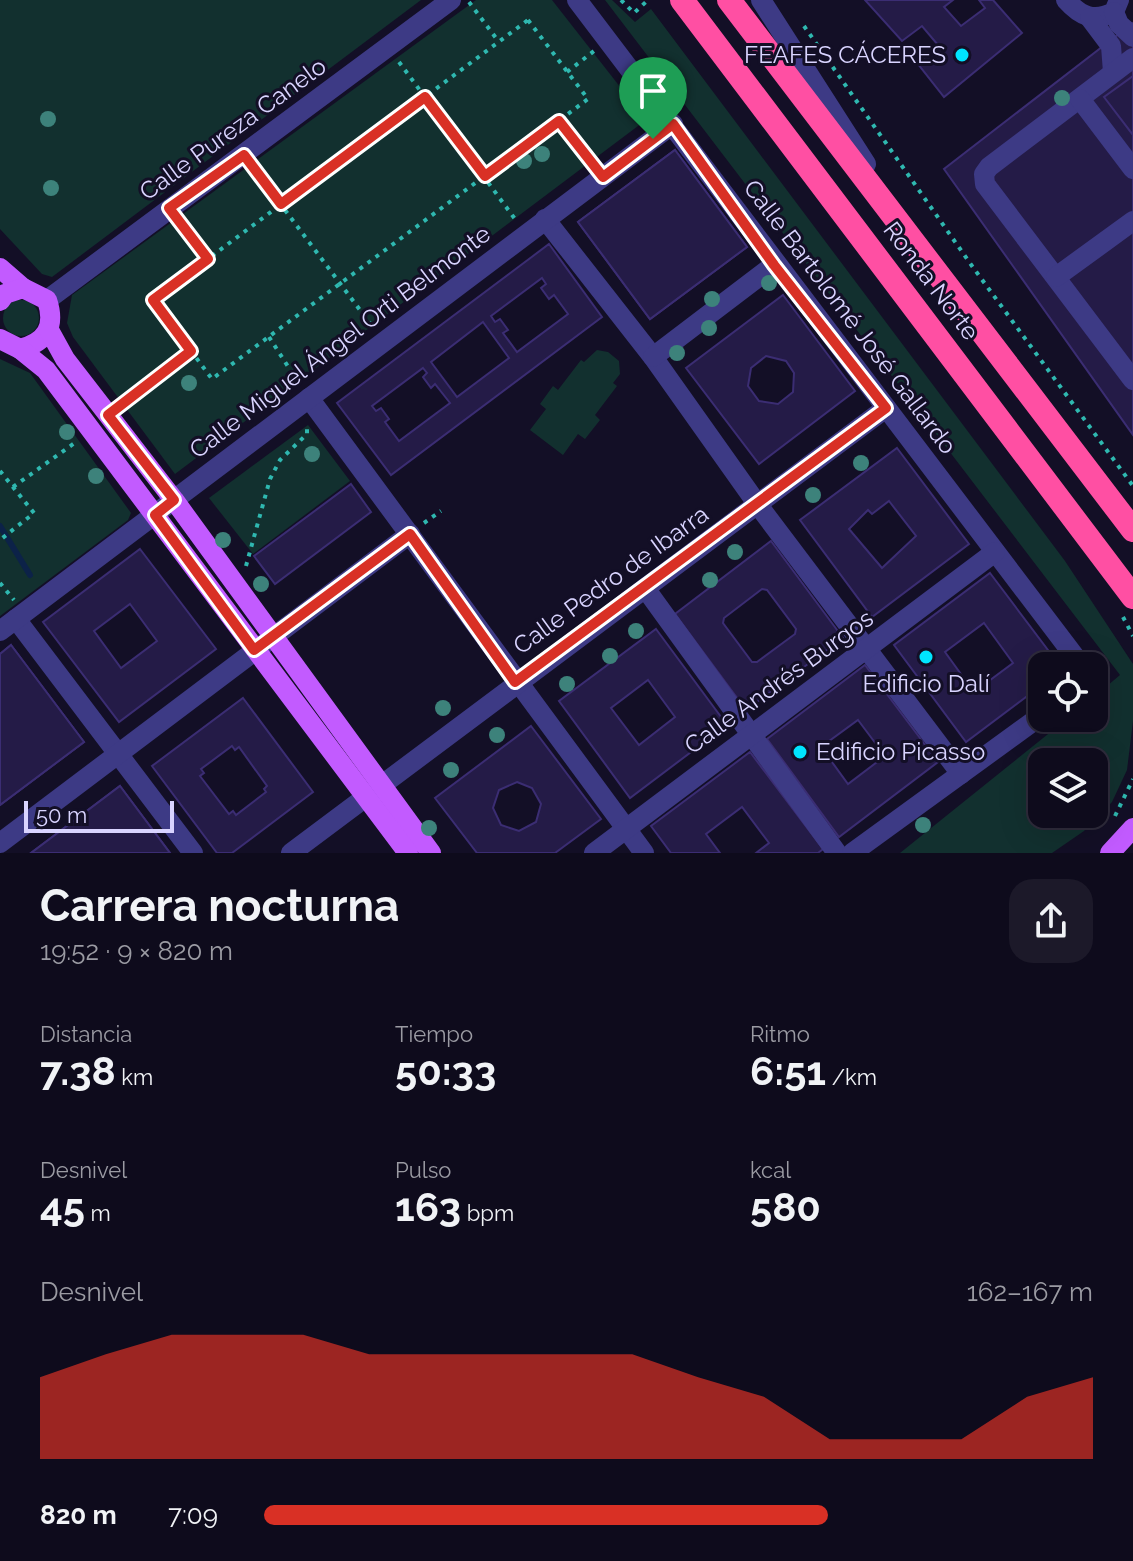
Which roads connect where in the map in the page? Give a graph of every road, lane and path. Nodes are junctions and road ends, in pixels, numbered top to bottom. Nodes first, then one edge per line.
1 (451, 0) edge
2 (467, 0) edge
3 (577, 0) edge
4 (621, 0) edge
5 (648, 0) edge
6 (682, 0) edge
7 (729, 0) edge
8 (761, 0) edge
9 (1066, 0) edge
10 (1120, 3) edge
11 (795, 15) dead end
12 (1090, 18) junction
13 (1133, 37) edge
14 (608, 39) junction
15 (499, 42) junction
16 (388, 47) junction
17 (1133, 58) edge
18 (567, 72) junction
19 (1113, 72) junction
20 (425, 97) junction
21 (1080, 99) junction
22 (559, 121) junction
23 (673, 124) junction
24 (244, 155) junction
25 (1133, 169) edge
26 (485, 176) junction
27 (603, 177) junction
28 (281, 204) junction
29 (169, 208) junction
30 (545, 219) junction
31 (1133, 221) edge
32 (527, 234) junction
33 (208, 259) junction
34 (774, 265) junction
35 (0, 268) edge
36 (936, 272) junction
37 (1056, 277) junction
38 (340, 284) junction
39 (23, 288) junction
40 (47, 300) junction
41 (0, 301) edge
42 (49, 330) junction
43 (269, 337) junction
44 (0, 339) edge
45 (384, 342) junction
46 (20, 349) junction
47 (191, 351) junction
48 (653, 357) junction
49 (1133, 380) edge
50 (309, 398) junction
51 (886, 408) junction
52 (108, 415) junction
53 (91, 432) junction
54 (0, 471) edge
55 (1133, 486) edge
56 (13, 487) junction
57 (174, 500) junction
58 (758, 505) junction
59 (155, 515) junction
60 (1133, 530) edge
61 (410, 534) junction
62 (0, 540) edge
63 (995, 552) junction
64 (645, 588) junction
65 (241, 593) junction
66 (1133, 597) edge
67 (8, 625) edge
68 (275, 636) junction
69 (868, 649) junction
70 (254, 650) junction
71 (1071, 652) edge
72 (515, 682) junction
73 (1028, 725) edge
74 (749, 733) junction
75 (117, 755) junction
76 (961, 774) junction
77 (373, 791) junction
78 (1133, 828) edge
79 (625, 830) junction
80 (0, 843) edge
81 (193, 853) edge
82 (291, 853) edge
83 (408, 853) edge
84 (431, 853) edge
85 (594, 853) edge
86 (644, 853) edge
87 (837, 853) edge
88 (852, 853) edge
89 (1110, 853) edge

1 - 16 street, Calle Pureza Canelo
2 - 15 path
3 - 14 street, Calle Bartolomé José Gallardo
4 - 5 path
6 - 66 highway, Ronda Norte
7 - 36 highway, Ronda Norte
8 - 36 street
9 - 12 street
10 - 12 street
10 - 13 street
11 - 55 path, Ronda Norte
12 - 19 street
14 - 18 path
14 - 23 street, Calle Bartolomé José Gallardo
15 - 18 path
15 - 20 path
16 - 20 path
16 - 24 street, Calle Pureza Canelo
17 - 19 street
18 - 22 path
19 - 21 street
20 - 26 path
20 - 28 path
21 - 25 street
21 - 37 street
22 - 26 path
22 - 27 path
23 - 27 street, Calle Miguel Ángel Orti Belmonte
23 - 34 street, Calle Bartolomé José Gallardo
24 - 28 path
24 - 29 street, Calle Pureza Canelo
26 - 32 path
26 - 38 path
27 - 30 street, Calle Miguel Ángel Orti Belmonte
28 - 33 path
28 - 38 path
29 - 33 path
29 - 40 street, Calle Pureza Canelo
30 - 32 street, Calle Miguel Ángel Orti Belmonte
30 - 48 street
31 - 37 street
32 - 45 street, Calle Miguel Ángel Orti Belmonte
33 - 47 path
34 - 48 street
34 - 51 street, Calle Bartolomé José Gallardo
35 - 39 main road
36 - 60 highway, Ronda Norte
37 - 49 street
38 - 43 path
38 - 45 path
39 - 40 main road
39 - 41 main road
40 - 42 main road
42 - 46 main road
42 - 52 main road
43 - 47 path
43 - 50 path
44 - 46 main road
45 - 50 street, Calle Miguel Ángel Orti Belmonte
46 - 53 main road
47 - 52 path
48 - 58 street
50 - 57 street, Calle Miguel Ángel Orti Belmonte
50 - 61 street
50 - 65 path
51 - 58 street, Calle Pedro de Ibarra
51 - 63 street, Calle Bartolomé José Gallardo
52 - 57 main road
53 - 56 path
53 - 59 main road
54 - 56 path
56 - 62 path
57 - 59 street, Calle Miguel Ángel Orti Belmonte
57 - 65 main road
58 - 64 street, Calle Pedro de Ibarra
58 - 69 street
59 - 67 street, Calle Miguel Ángel Orti Belmonte
59 - 70 main road
61 - 68 street
61 - 72 street
63 - 69 street, Calle Andrés Burgos
63 - 71 street, Calle Bartolomé José Gallardo
64 - 72 street, Calle Pedro de Ibarra
64 - 74 street
65 - 68 main road
67 - 75 street
68 - 70 street
68 - 77 main road
69 - 74 street, Calle Andrés Burgos
69 - 76 street
70 - 75 street
70 - 77 main road
72 - 77 street, Calle Pedro de Ibarra
72 - 79 street
73 - 76 street
74 - 79 street, Calle Andrés Burgos
74 - 87 street
75 - 80 street
75 - 81 street
76 - 88 street
77 - 82 street, Calle Pedro de Ibarra
77 - 83 main road
77 - 84 main road
78 - 89 main road
79 - 85 street, Calle Andrés Burgos
79 - 86 street

